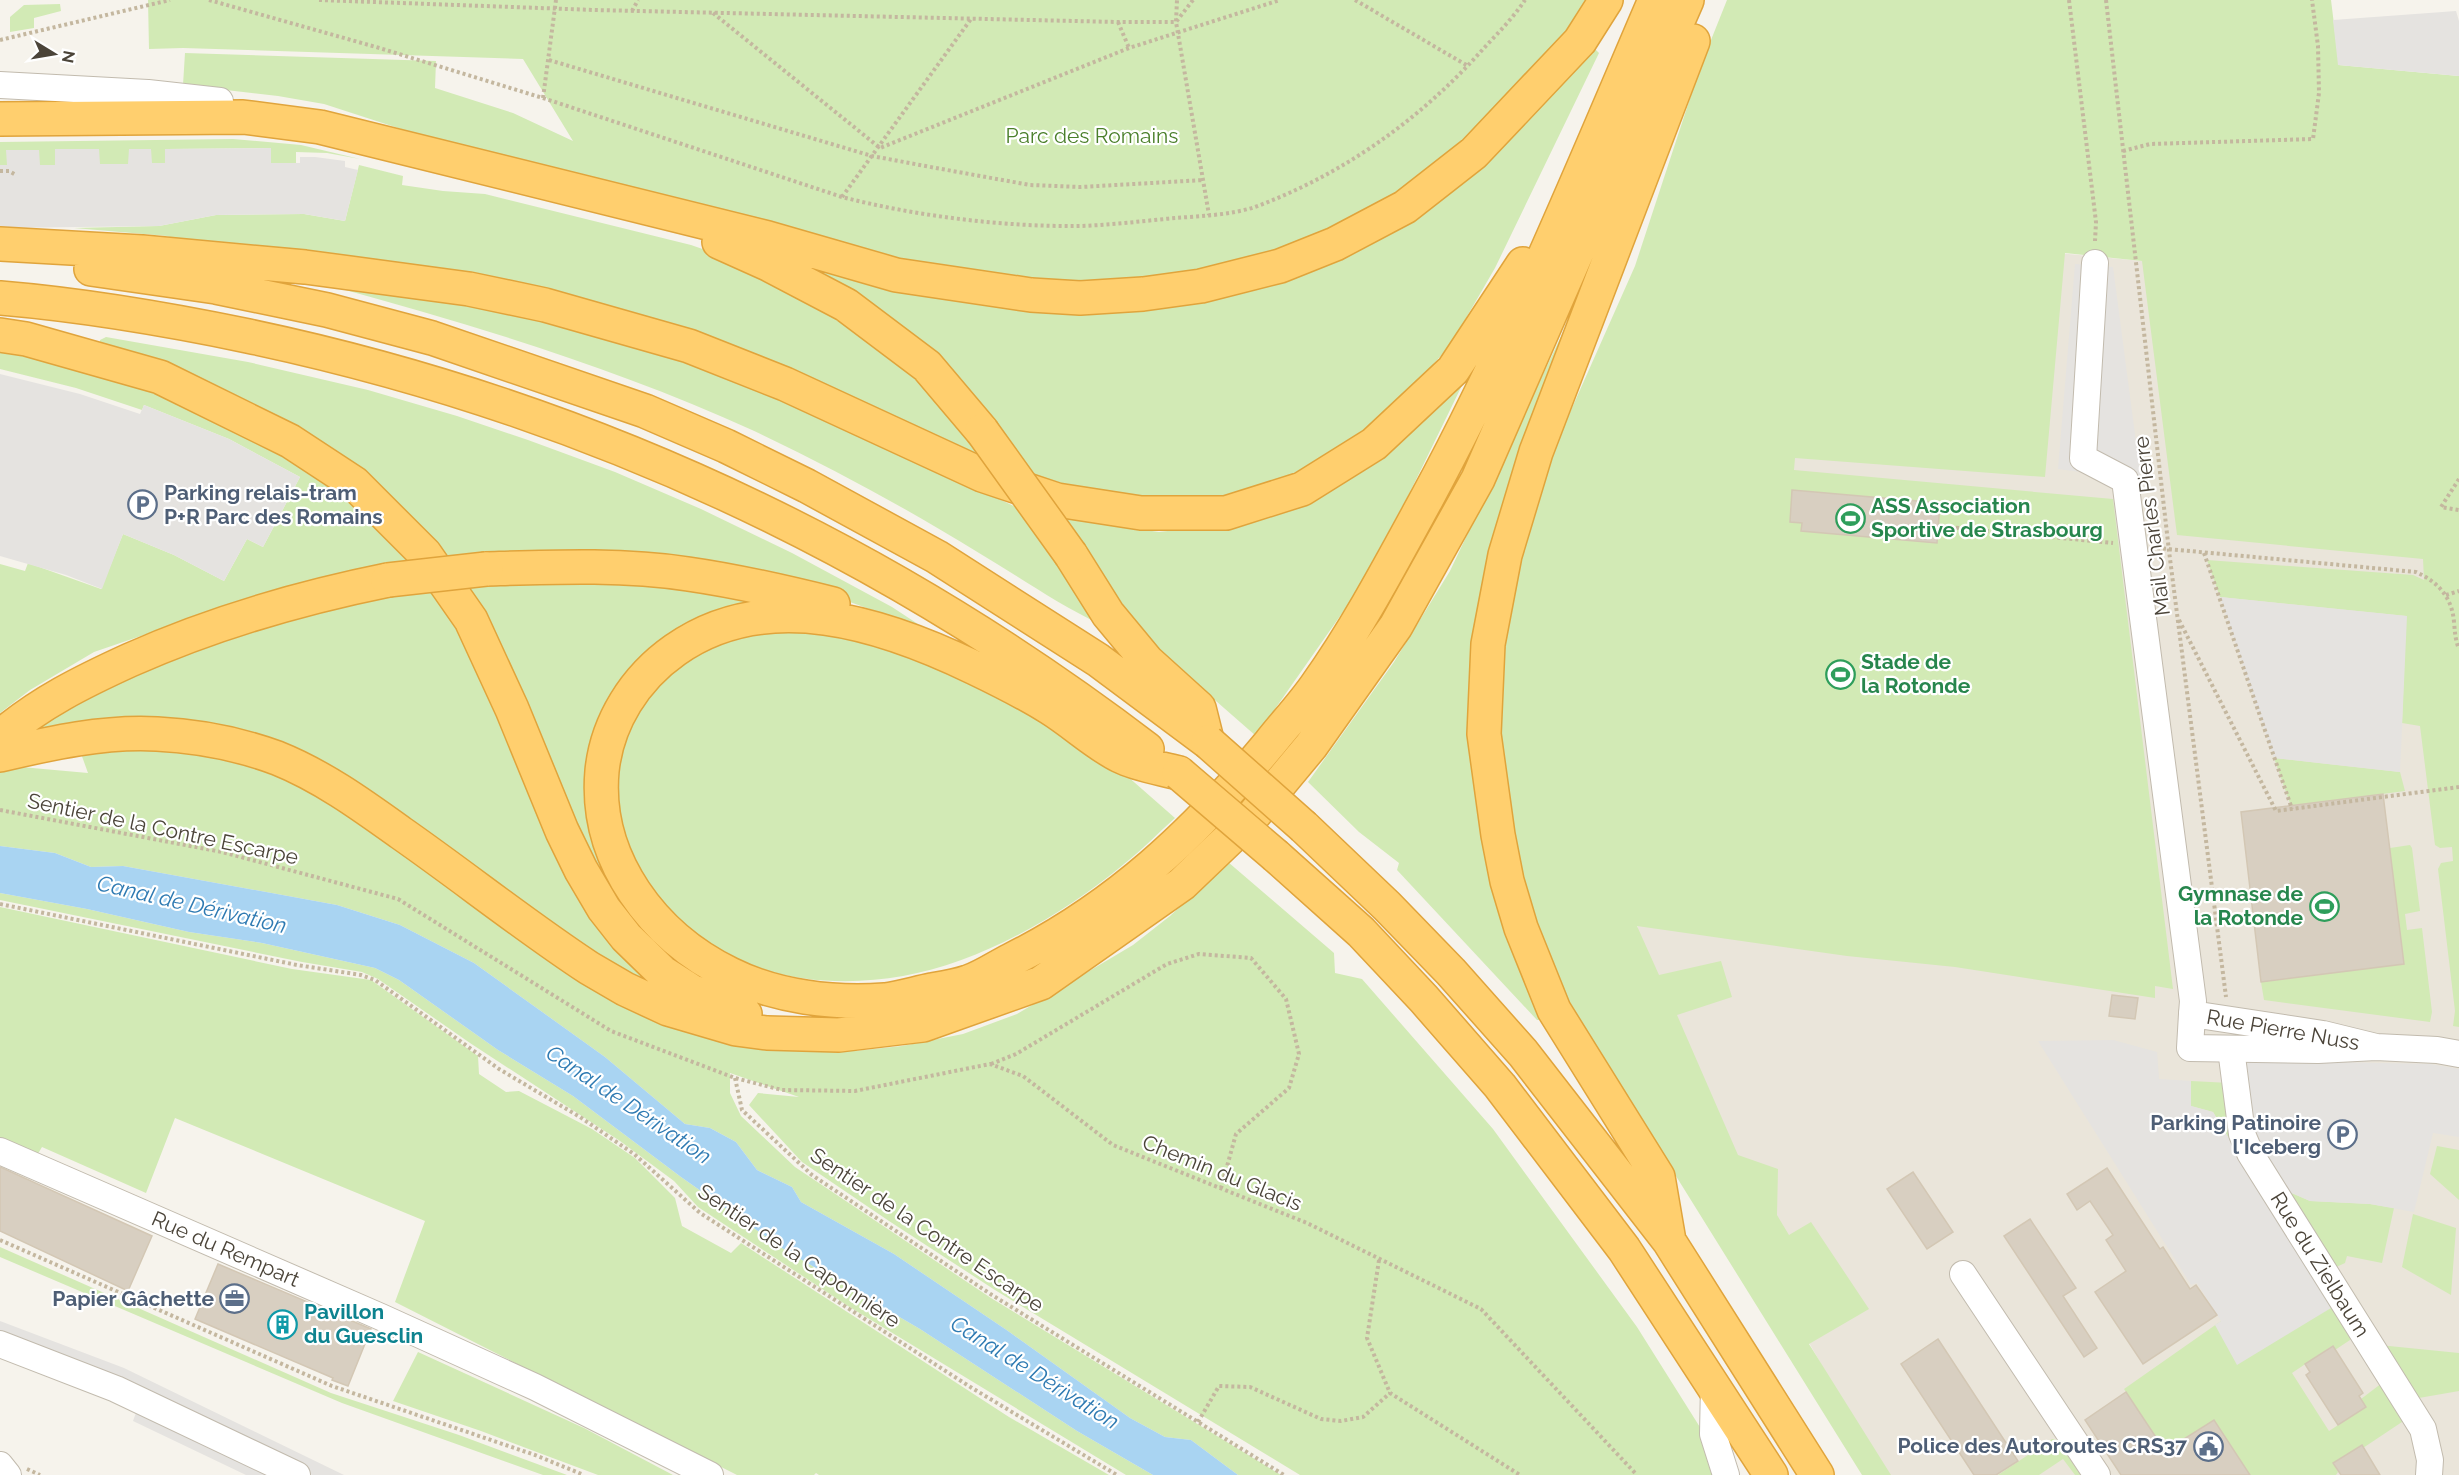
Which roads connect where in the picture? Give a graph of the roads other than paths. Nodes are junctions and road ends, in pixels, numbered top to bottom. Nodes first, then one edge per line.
1 (1606, 0) edge
2 (1655, 0) edge
3 (1687, 0) edge
4 (1709, 0) edge
5 (0, 85) edge
6 (0, 100) edge
7 (220, 100) junction
8 (0, 119) edge
9 (469, 164) junction
10 (1578, 179) junction
11 (644, 208) junction
12 (0, 244) edge
13 (0, 261) edge
14 (2095, 263) road end
15 (0, 297) edge
16 (13, 337) edge
17 (879, 628) junction
18 (0, 736) edge
19 (1208, 742) junction
20 (0, 755) edge
21 (1179, 773) junction
22 (2192, 1014) junction
23 (807, 1033) junction
24 (2376, 1047) junction
25 (2231, 1049) junction
26 (2459, 1054) edge
27 (0, 1151) edge
28 (1669, 1241) junction
29 (1963, 1274) dead end
30 (0, 1344) edge
31 (1714, 1384) junction
32 (0, 1465) edge
33 (8, 1475) edge
34 (297, 1475) edge
35 (710, 1475) edge
36 (1726, 1475) edge
37 (1771, 1475) edge
38 (1817, 1475) edge
39 (2097, 1475) edge
40 (2429, 1475) edge

1 - 11 highway
2 - 10 highway
3 - 23 highway
4 - 28 highway
5 - 7 street
6 - 7 highway
7 - 9 highway
8 - 9 highway
9 - 11 highway
10 - 12 highway
10 - 17 highway
11 - 19 highway, bridge
13 - 19 highway
14 - 22 street
15 - 21 highway
16 - 23 highway
17 - 18 highway, bridge
17 - 21 highway
19 - 28 highway, bridge
20 - 23 highway
21 - 31 highway, bridge
22 - 24 street, Rue Pierre Nuss
22 - 25 street, Rue Pierre Nuss
24 - 25 street, Rue Pierre Nuss
24 - 26 street, Rue Pierre Nuss
25 - 40 street, Rue du Zielbaum
27 - 35 street, Rue du Rempart
28 - 38 highway
29 - 39 street
30 - 34 street
31 - 36 street
31 - 37 highway
32 - 33 street

